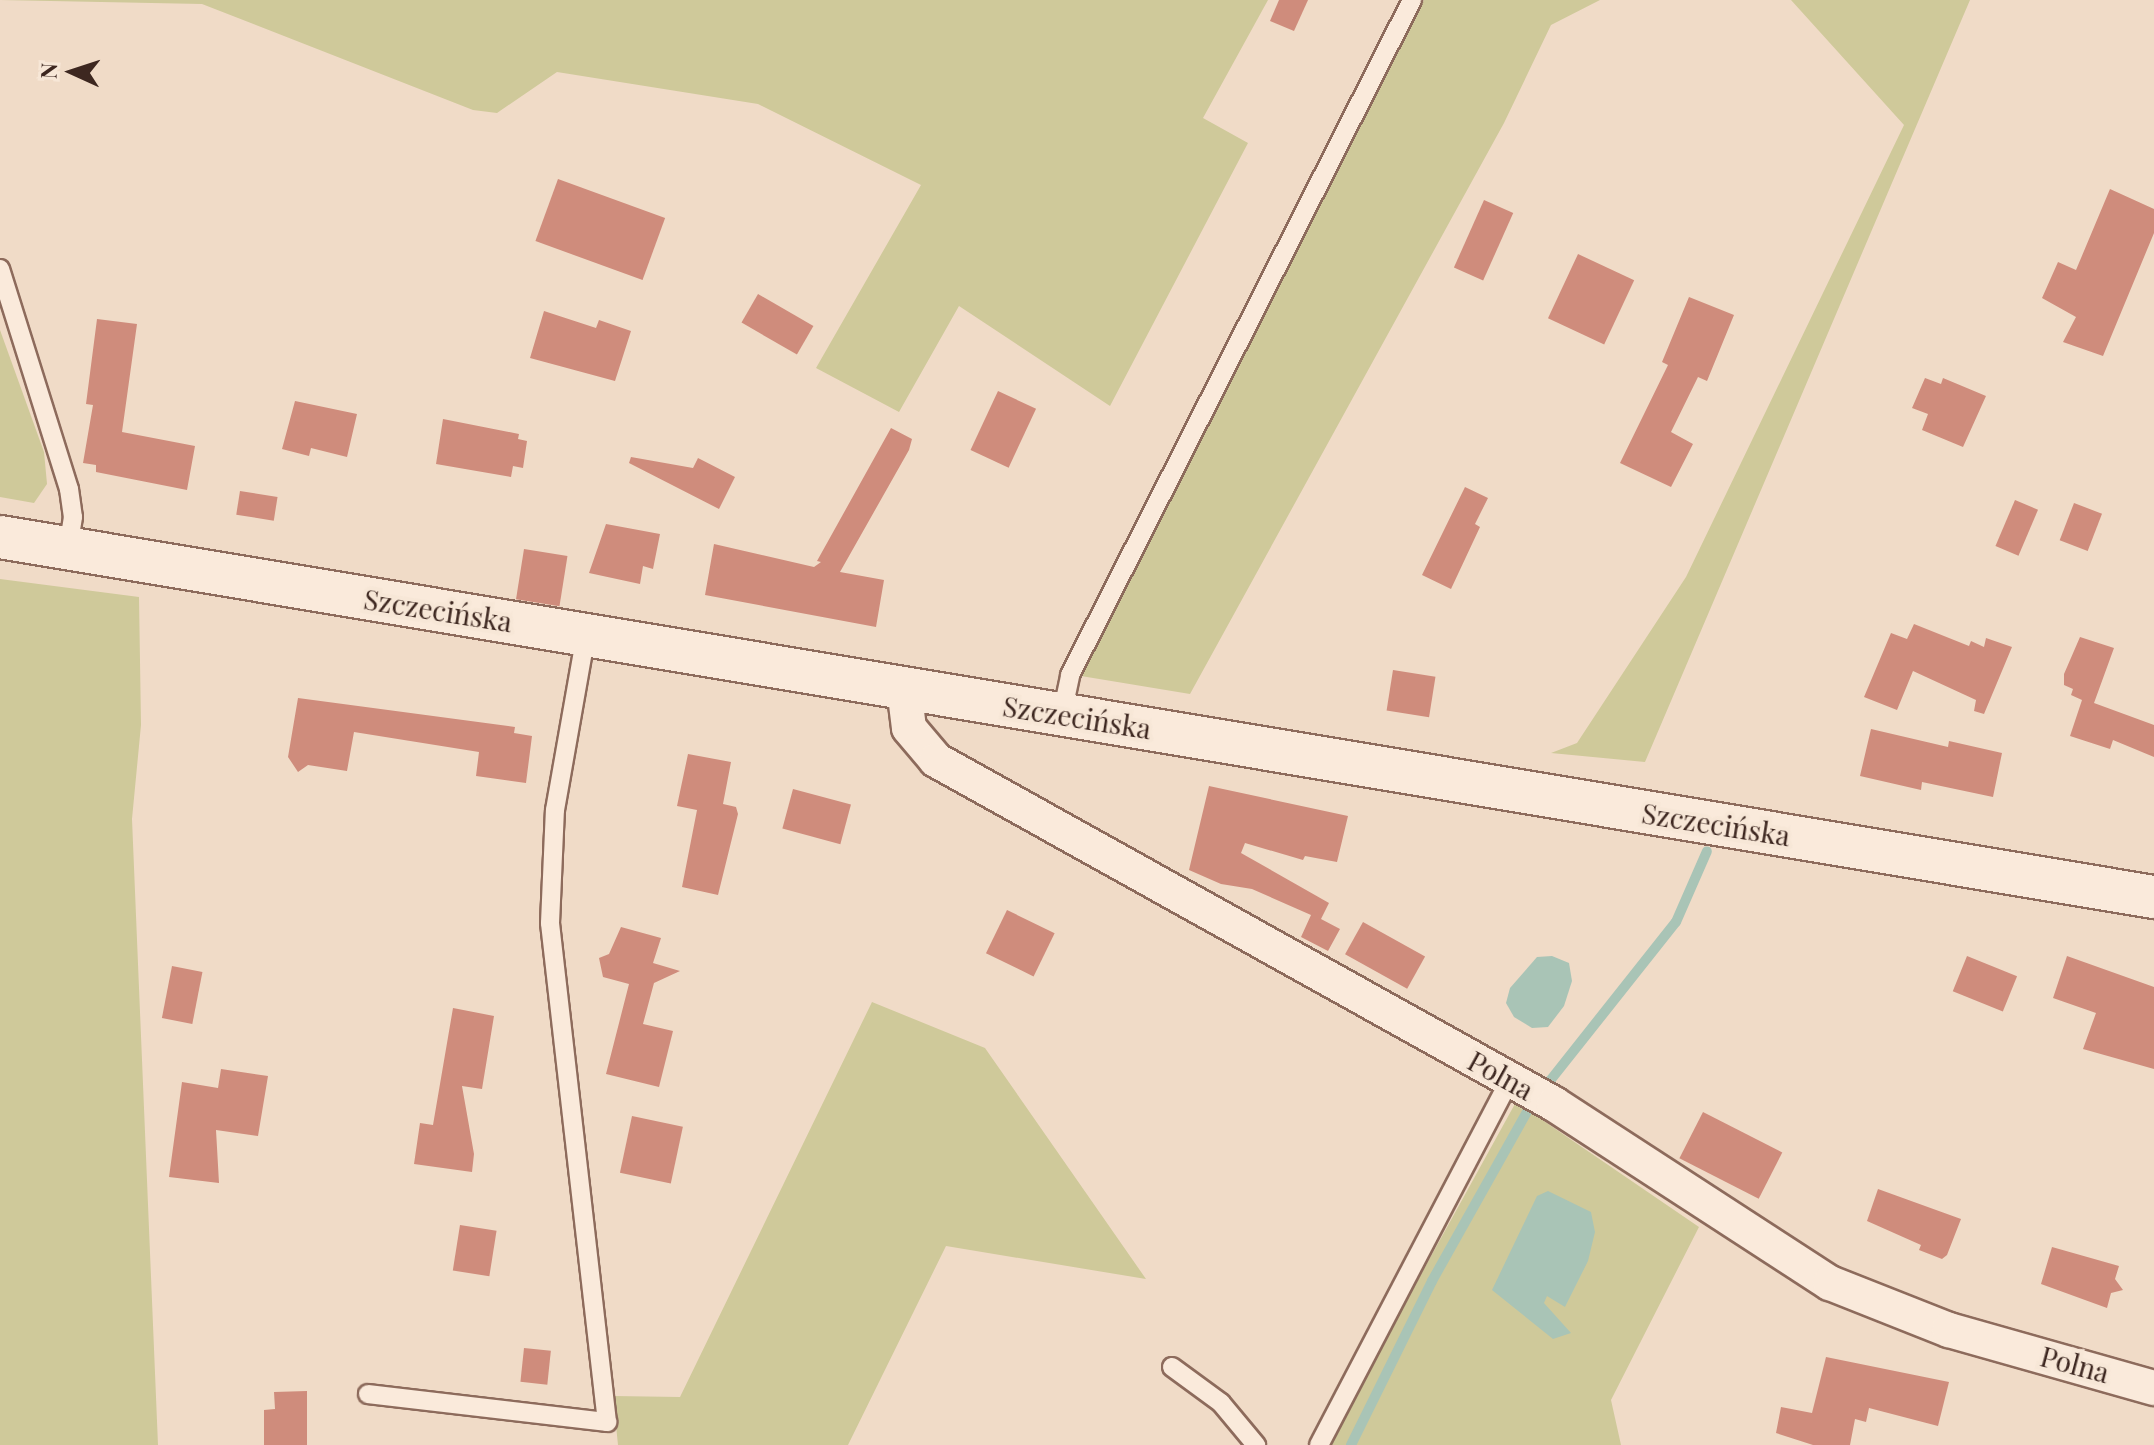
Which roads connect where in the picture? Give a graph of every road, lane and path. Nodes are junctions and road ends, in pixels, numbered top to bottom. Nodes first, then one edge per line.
1 (1412, 0) edge
2 (0, 269) edge
3 (0, 537) edge
4 (68, 548) junction
5 (586, 635) junction
6 (904, 688) junction
7 (1062, 714) junction
8 (2154, 897) edge
9 (1510, 1080) junction
10 (1172, 1367) dead end
11 (2154, 1388) edge
12 (368, 1394) dead end
13 (1256, 1445) edge
14 (1319, 1445) edge

1 - 7 lane
2 - 4 lane
3 - 4 street, Szczecińska
4 - 5 street, Szczecińska
5 - 6 street, Szczecińska
5 - 12 lane
6 - 7 street, Szczecińska
6 - 9 street, Polna
7 - 8 street, Szczecińska
9 - 11 street, Polna
9 - 14 lane
10 - 13 lane

